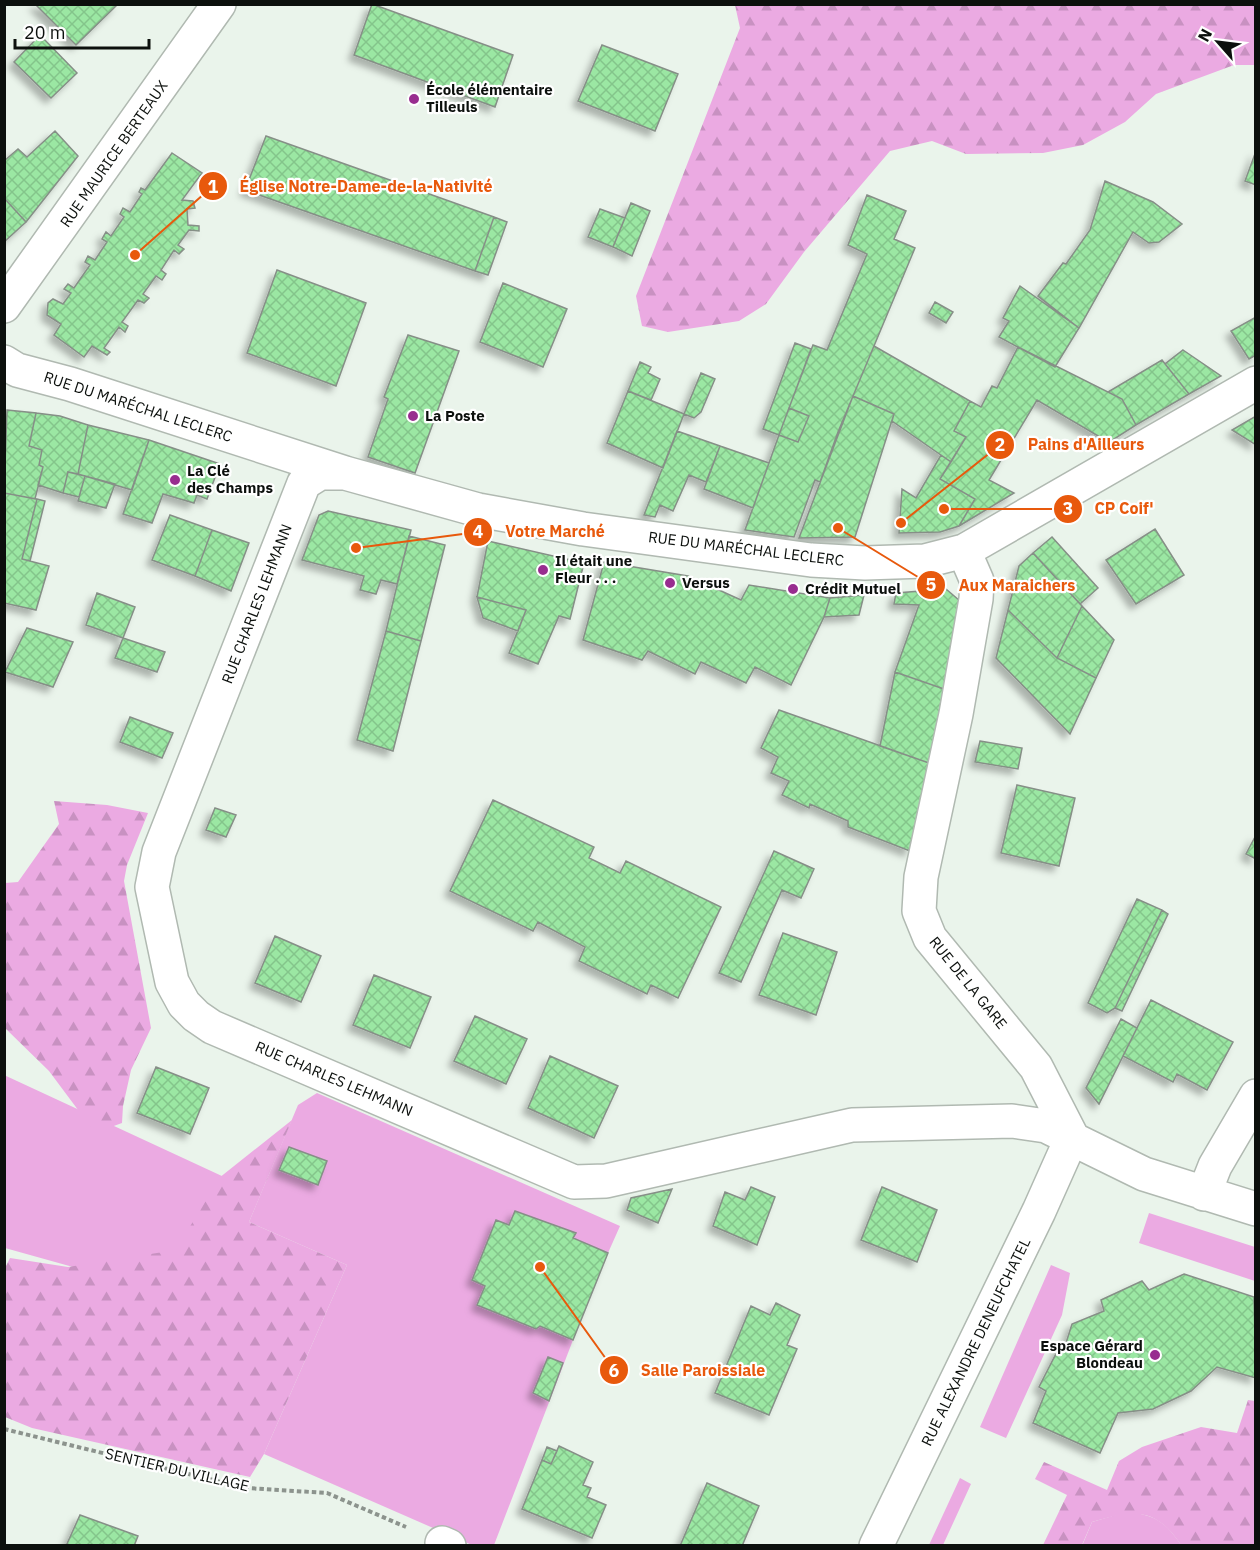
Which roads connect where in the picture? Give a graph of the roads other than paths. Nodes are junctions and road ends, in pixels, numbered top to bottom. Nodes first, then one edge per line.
1 (219, 4) edge
2 (6, 304) edge
3 (4, 362) edge
4 (1256, 384) edge
5 (273, 450) junction
6 (345, 473) junction
7 (299, 494) junction
8 (964, 550) junction
9 (1256, 1096) edge
10 (1072, 1137) junction
11 (1204, 1194) junction
12 (1256, 1209) edge
13 (876, 1545) edge

1 - 2 street, RUE MAURICE BERTEAUX
3 - 5 street, RUE DU MARÉCHAL LECLERC
4 - 8 street, RUE DU MARÉCHAL LECLERC
5 - 6 street, RUE DU MARÉCHAL LECLERC
5 - 7 street, RUE DU MARÉCHAL LECLERC
6 - 7 street, RUE CHARLES LEHMANN
6 - 8 street, RUE DU MARÉCHAL LECLERC
7 - 10 street, RUE CHARLES LEHMANN
8 - 10 street, RUE DE LA GARE
9 - 11 street
10 - 11 street
10 - 13 street, RUE ALEXANDRE DENEUFCHATEL
11 - 12 street

